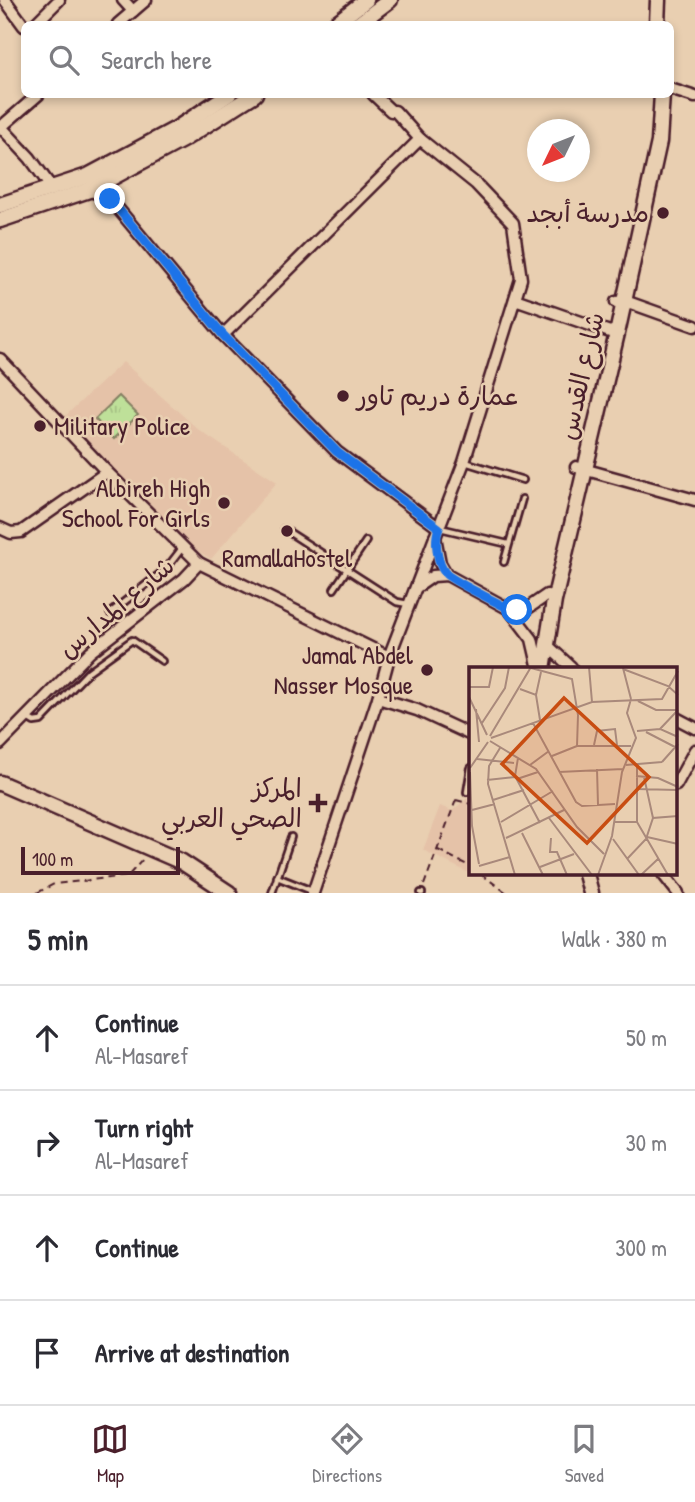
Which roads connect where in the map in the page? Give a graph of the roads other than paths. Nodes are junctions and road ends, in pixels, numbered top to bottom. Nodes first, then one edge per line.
1 (5, 0) edge
2 (59, 0) edge
3 (123, 0) edge
4 (146, 0) edge
5 (366, 0) edge
6 (390, 0) edge
7 (658, 0) edge
8 (666, 0) edge
9 (133, 11) junction
10 (38, 21) edge
11 (121, 21) edge
12 (339, 21) edge
13 (362, 21) edge
14 (657, 21) edge
15 (665, 21) edge
16 (21, 22) edge
17 (674, 90) edge
18 (695, 97) edge
19 (34, 98) edge
20 (223, 98) edge
21 (249, 98) edge
22 (377, 98) edge
23 (653, 98) edge
24 (662, 98) edge
25 (1, 127) edge
26 (420, 139) junction
27 (112, 178) junction
28 (51, 187) junction
29 (89, 190) junction
30 (60, 199) junction
31 (110, 199) junction
32 (0, 205) edge
33 (0, 220) edge
34 (515, 299) junction
35 (620, 302) junction
36 (695, 326) edge
37 (614, 330) junction
38 (223, 335) junction
39 (0, 359) edge
40 (464, 462) junction
41 (580, 468) junction
42 (107, 472) junction
43 (523, 480) dead end
44 (522, 499) dead end
45 (695, 499) edge
46 (0, 528) edge
47 (284, 529) dead end
48 (437, 532) junction
49 (366, 541) dead end
50 (508, 544) junction
51 (183, 546) junction
52 (504, 562) dead end
53 (199, 563) junction
54 (347, 570) junction
55 (447, 575) junction
56 (417, 587) junction
57 (334, 589) dead end
58 (547, 595) junction
59 (408, 604) junction
60 (509, 609) junction
61 (110, 612) dead end
62 (547, 645) junction
63 (389, 657) junction
64 (162, 661) dead end
65 (542, 667) edge
66 (543, 667) edge
67 (547, 667) edge
68 (570, 667) edge
69 (572, 667) edge
70 (379, 698) junction
71 (25, 716) junction
72 (678, 719) edge
73 (695, 728) edge
74 (469, 734) edge
75 (0, 744) edge
76 (695, 750) edge
77 (469, 780) edge
78 (678, 781) edge
79 (0, 783) edge
80 (467, 792) road end
81 (291, 837) dead end
82 (587, 876) edge
83 (665, 876) edge
84 (277, 877) junction
85 (313, 892) edge
86 (229, 893) edge
87 (272, 893) edge
88 (591, 893) edge
89 (678, 893) edge

1 - 16 street
2 - 10 street
3 - 9 street
4 - 9 street
5 - 12 main road
6 - 13 main road
7 - 14 main road
8 - 15 main road
9 - 11 street
17 - 18 street
19 - 25 street
20 - 28 main road
21 - 27 main road
22 - 26 street
23 - 35 main road
24 - 35 main road, شارع القدس
25 - 28 street
26 - 34 street
26 - 38 street
27 - 29 main road
27 - 31 street
28 - 30 main road
28 - 32 main road
29 - 30 main road
29 - 31 street
30 - 33 main road
31 - 38 street
34 - 37 street
34 - 40 street
35 - 36 street
35 - 37 main road
37 - 41 main road
38 - 48 street
39 - 42 street
40 - 43 lane
40 - 48 street
41 - 45 street
41 - 58 main road
41 - 62 main road, شارع القدس
42 - 46 street
42 - 51 street
44 - 50 lane
47 - 54 lane
48 - 50 lane
48 - 55 street
48 - 56 street
49 - 54 lane
50 - 52 lane
51 - 53 street
51 - 61 lane
53 - 63 street, شارع المدارس
53 - 71 street, شارع المدارس
54 - 57 lane
54 - 59 lane
55 - 56 street
55 - 60 street
56 - 59 street
58 - 60 street
58 - 62 main road
59 - 63 street
60 - 65 street
62 - 66 main road, شارع القدس
62 - 69 street
63 - 70 street
64 - 71 lane
67 - 68 street
70 - 74 street
70 - 85 street
71 - 75 street, شارع المدارس
72 - 73 street
76 - 78 street
77 - 80 lane
79 - 86 main road
81 - 84 lane
82 - 88 main road
83 - 89 street
84 - 85 lane
84 - 87 lane

